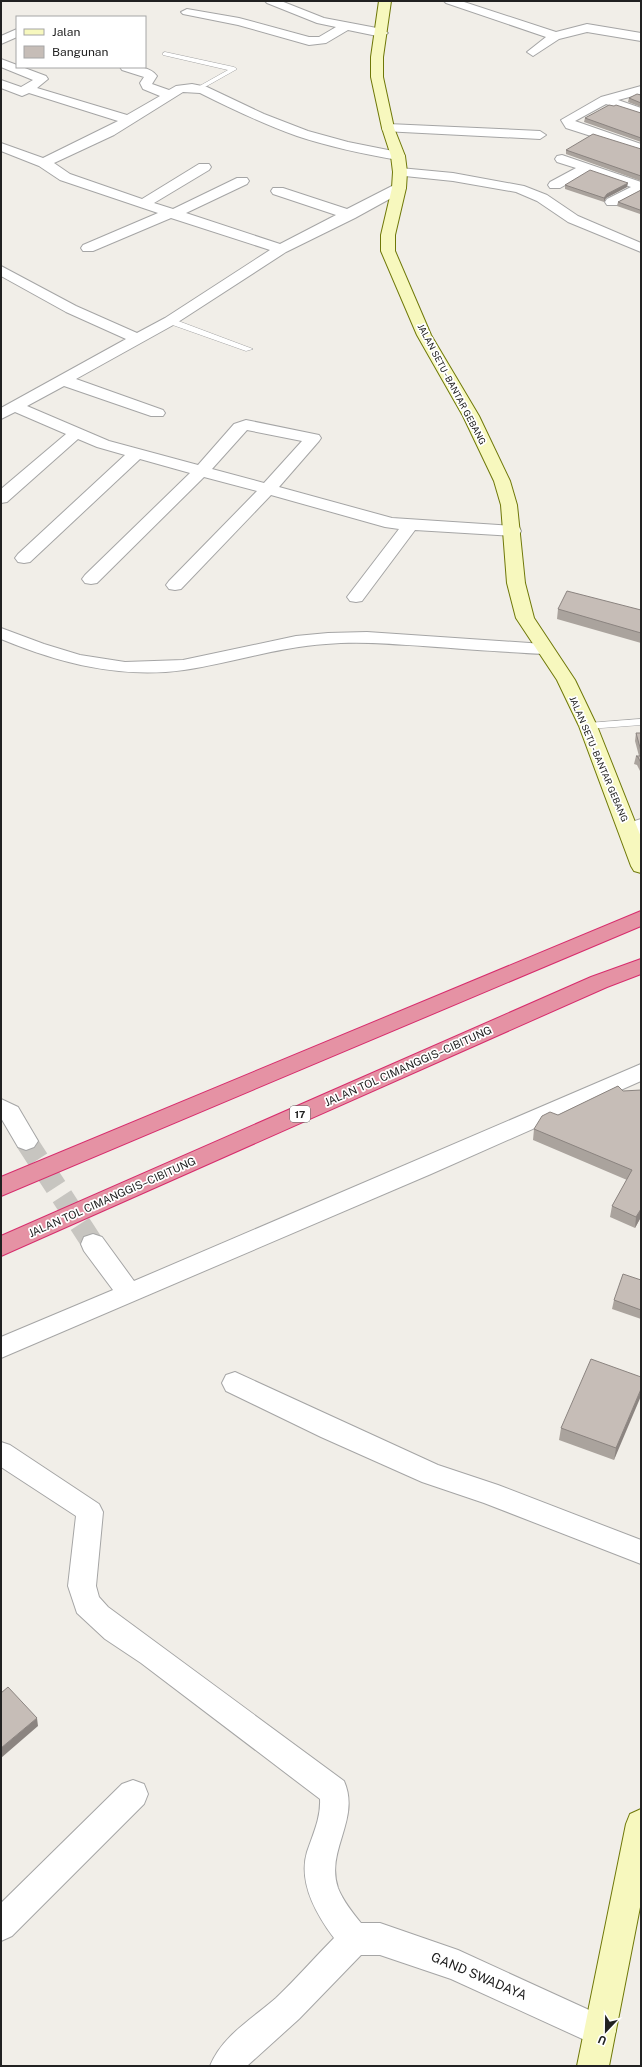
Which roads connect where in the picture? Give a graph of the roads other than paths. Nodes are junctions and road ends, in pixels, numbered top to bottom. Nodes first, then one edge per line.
1 (271, 1) edge
2 (385, 1) edge
3 (450, 1) edge
4 (187, 12) dead end
5 (345, 27) junction
6 (16, 33) edge
7 (382, 33) junction
8 (555, 36) junction
9 (641, 37) edge
10 (1, 40) edge
11 (533, 52) dead end
12 (165, 54) dead end
13 (1, 63) edge
14 (129, 68) edge
15 (1, 84) edge
16 (28, 88) junction
17 (198, 89) junction
18 (641, 90) edge
19 (169, 95) junction
20 (604, 100) junction
21 (641, 112) edge
22 (129, 120) junction
23 (388, 128) junction
24 (540, 135) dead end
25 (2, 148) edge
26 (641, 148) edge
27 (398, 156) junction
28 (562, 159) dead end
29 (44, 163) junction
30 (204, 167) dead end
31 (588, 167) junction
32 (400, 172) junction
33 (242, 181) dead end
34 (555, 184) dead end
35 (641, 187) edge
36 (400, 188) junction
37 (278, 192) dead end
38 (612, 202) dead end
39 (143, 204) junction
40 (172, 213) junction
41 (350, 215) junction
42 (88, 248) dead end
43 (641, 248) edge
44 (281, 250) junction
45 (1, 270) edge
46 (170, 321) junction
47 (139, 339) junction
48 (249, 349) dead end
49 (63, 380) junction
50 (5, 411) edge
51 (157, 413) dead end
52 (75, 434) junction
53 (136, 454) junction
54 (201, 471) junction
55 (268, 489) junction
56 (1, 498) edge
57 (410, 525) junction
58 (513, 531) junction
59 (24, 558) dead end
60 (91, 578) dead end
61 (175, 584) dead end
62 (356, 597) dead end
63 (1, 633) edge
64 (544, 649) junction
65 (641, 722) edge
66 (588, 726) junction
67 (636, 829) edge
68 (641, 866) edge
69 (641, 918) edge
70 (641, 966) edge
71 (641, 1072) edge
72 (1, 1106) edge
73 (26, 1141) tunnel mouth
74 (1, 1187) edge
75 (93, 1244) tunnel mouth
76 (1, 1246) edge
77 (129, 1293) junction
78 (1, 1348) edge
79 (235, 1383) dead end
80 (1, 1453) edge
81 (641, 1552) edge
82 (133, 1794) dead end
83 (641, 1824) edge
84 (1, 1925) edge
85 (354, 1939) junction
86 (600, 2031) junction
87 (226, 2066) edge
88 (593, 2066) edge

1 - 5 street
2 - 7 main road, JALAN SETU - BANTAR GEBANG
3 - 8 street
4 - 5 street
5 - 7 street
6 - 10 street
7 - 23 main road, JALAN SETU - BANTAR GEBANG
8 - 9 street
8 - 11 street
12 - 17 lane
13 - 16 street
14 - 19 street
15 - 16 street
16 - 22 street
17 - 19 street
17 - 27 street
18 - 20 street
19 - 22 street
20 - 21 street
20 - 26 street
22 - 29 street
23 - 24 street
23 - 27 main road, JALAN SETU - BANTAR GEBANG
25 - 29 street
27 - 32 main road, JALAN SETU - BANTAR GEBANG
28 - 31 street
29 - 39 street
30 - 39 street
31 - 34 street
31 - 35 street
32 - 36 main road, JALAN SETU - BANTAR GEBANG
32 - 43 street
33 - 40 street
35 - 38 street
36 - 41 street
36 - 58 main road, JALAN SETU - BANTAR GEBANG
37 - 41 street
39 - 40 street
40 - 42 street
40 - 44 street
41 - 44 street
44 - 46 street
45 - 47 street
46 - 47 street
46 - 48 lane
47 - 49 street
49 - 50 street
49 - 51 street
50 - 52 street
52 - 53 street
52 - 56 street
53 - 54 street
53 - 59 street
54 - 55 street
54 - 55 street
54 - 60 street
55 - 57 street
55 - 61 street
57 - 58 street
57 - 62 street
58 - 64 main road, JALAN SETU - BANTAR GEBANG
63 - 64 street
64 - 66 main road, JALAN SETU - BANTAR GEBANG
65 - 66 lane
66 - 67 main road, JALAN SETU - BANTAR GEBANG
67 - 68 main road, JALAN SETU - BANTAR GEBANG
69 - 74 highway
70 - 76 highway, JALAN TOL CIMANGGIS–CIBITUNG / 17
71 - 77 street
72 - 73 street
75 - 77 street
77 - 78 street
79 - 81 street
80 - 85 street
82 - 84 street
83 - 86 main road
85 - 86 street, GAND SWADAYA
85 - 87 street
86 - 88 main road

